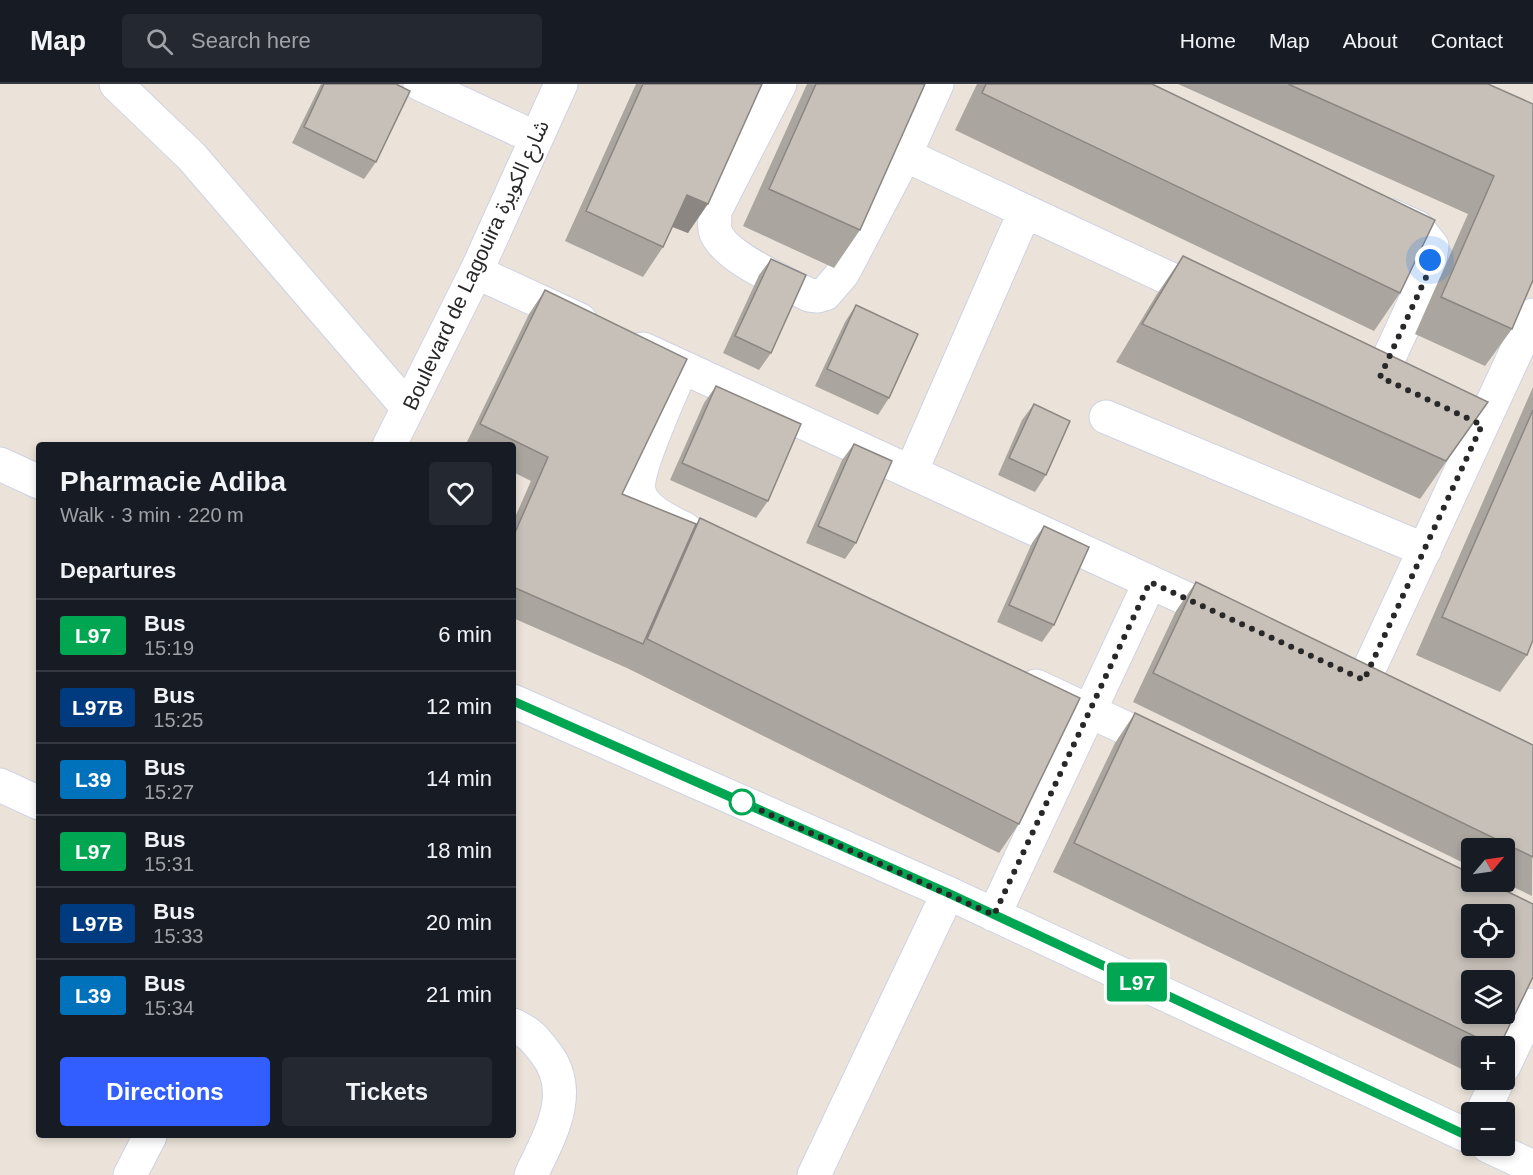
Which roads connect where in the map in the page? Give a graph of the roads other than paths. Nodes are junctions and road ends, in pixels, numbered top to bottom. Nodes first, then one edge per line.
1 (116, 84) edge
2 (420, 84) edge
3 (561, 84) edge
4 (780, 84) edge
5 (937, 84) edge
6 (537, 138) junction
7 (904, 154) junction
8 (1364, 202) edge
9 (1025, 211) junction
10 (476, 272) junction
11 (1232, 308) edge
12 (1533, 315) edge
13 (1348, 363) edge
14 (682, 367) junction
15 (1380, 377) junction
16 (408, 408) junction
17 (1106, 417) dead end
18 (1482, 425) junction
19 (391, 442) edge
20 (0, 464) edge
21 (911, 472) junction
22 (36, 481) edge
23 (709, 540) edge
24 (1425, 550) junction
25 (1150, 582) junction
26 (1257, 631) edge
27 (1332, 665) edge
28 (1014, 676) edge
29 (1364, 680) junction
30 (1396, 694) edge
31 (516, 702) edge
32 (1090, 711) junction
33 (1187, 757) edge
34 (0, 785) edge
35 (36, 802) edge
36 (948, 893) junction
37 (994, 915) junction
38 (1533, 1005) edge
39 (516, 1026) edge
40 (1515, 1043) edge
41 (1461, 1133) edge
42 (149, 1138) edge
43 (1509, 1156) edge
44 (1533, 1167) edge
45 (130, 1175) edge
46 (531, 1175) edge
47 (814, 1175) edge

1 - 16 street
2 - 6 street
3 - 6 street, Boulevard de Lagouira شارع الكويرة
4 - 7 street
5 - 7 street
6 - 10 street, Boulevard de Lagouira شارع الكويرة
7 - 9 street
8 - 15 street
9 - 11 street
9 - 21 street
10 - 14 street
10 - 16 street, Boulevard de Lagouira شارع الكويرة
12 - 18 street
13 - 15 street
14 - 21 street
14 - 23 street
15 - 18 street
16 - 19 street, Boulevard de Lagouira شارع الكويرة
17 - 24 street
18 - 24 street
20 - 22 street
21 - 25 street
24 - 29 street
25 - 26 street
25 - 32 street
27 - 29 street
28 - 32 street
29 - 30 street
31 - 36 street
32 - 33 street
32 - 37 street
34 - 35 street
36 - 37 street
36 - 47 street
37 - 41 street
38 - 40 street
39 - 46 street
42 - 45 street
43 - 44 street

